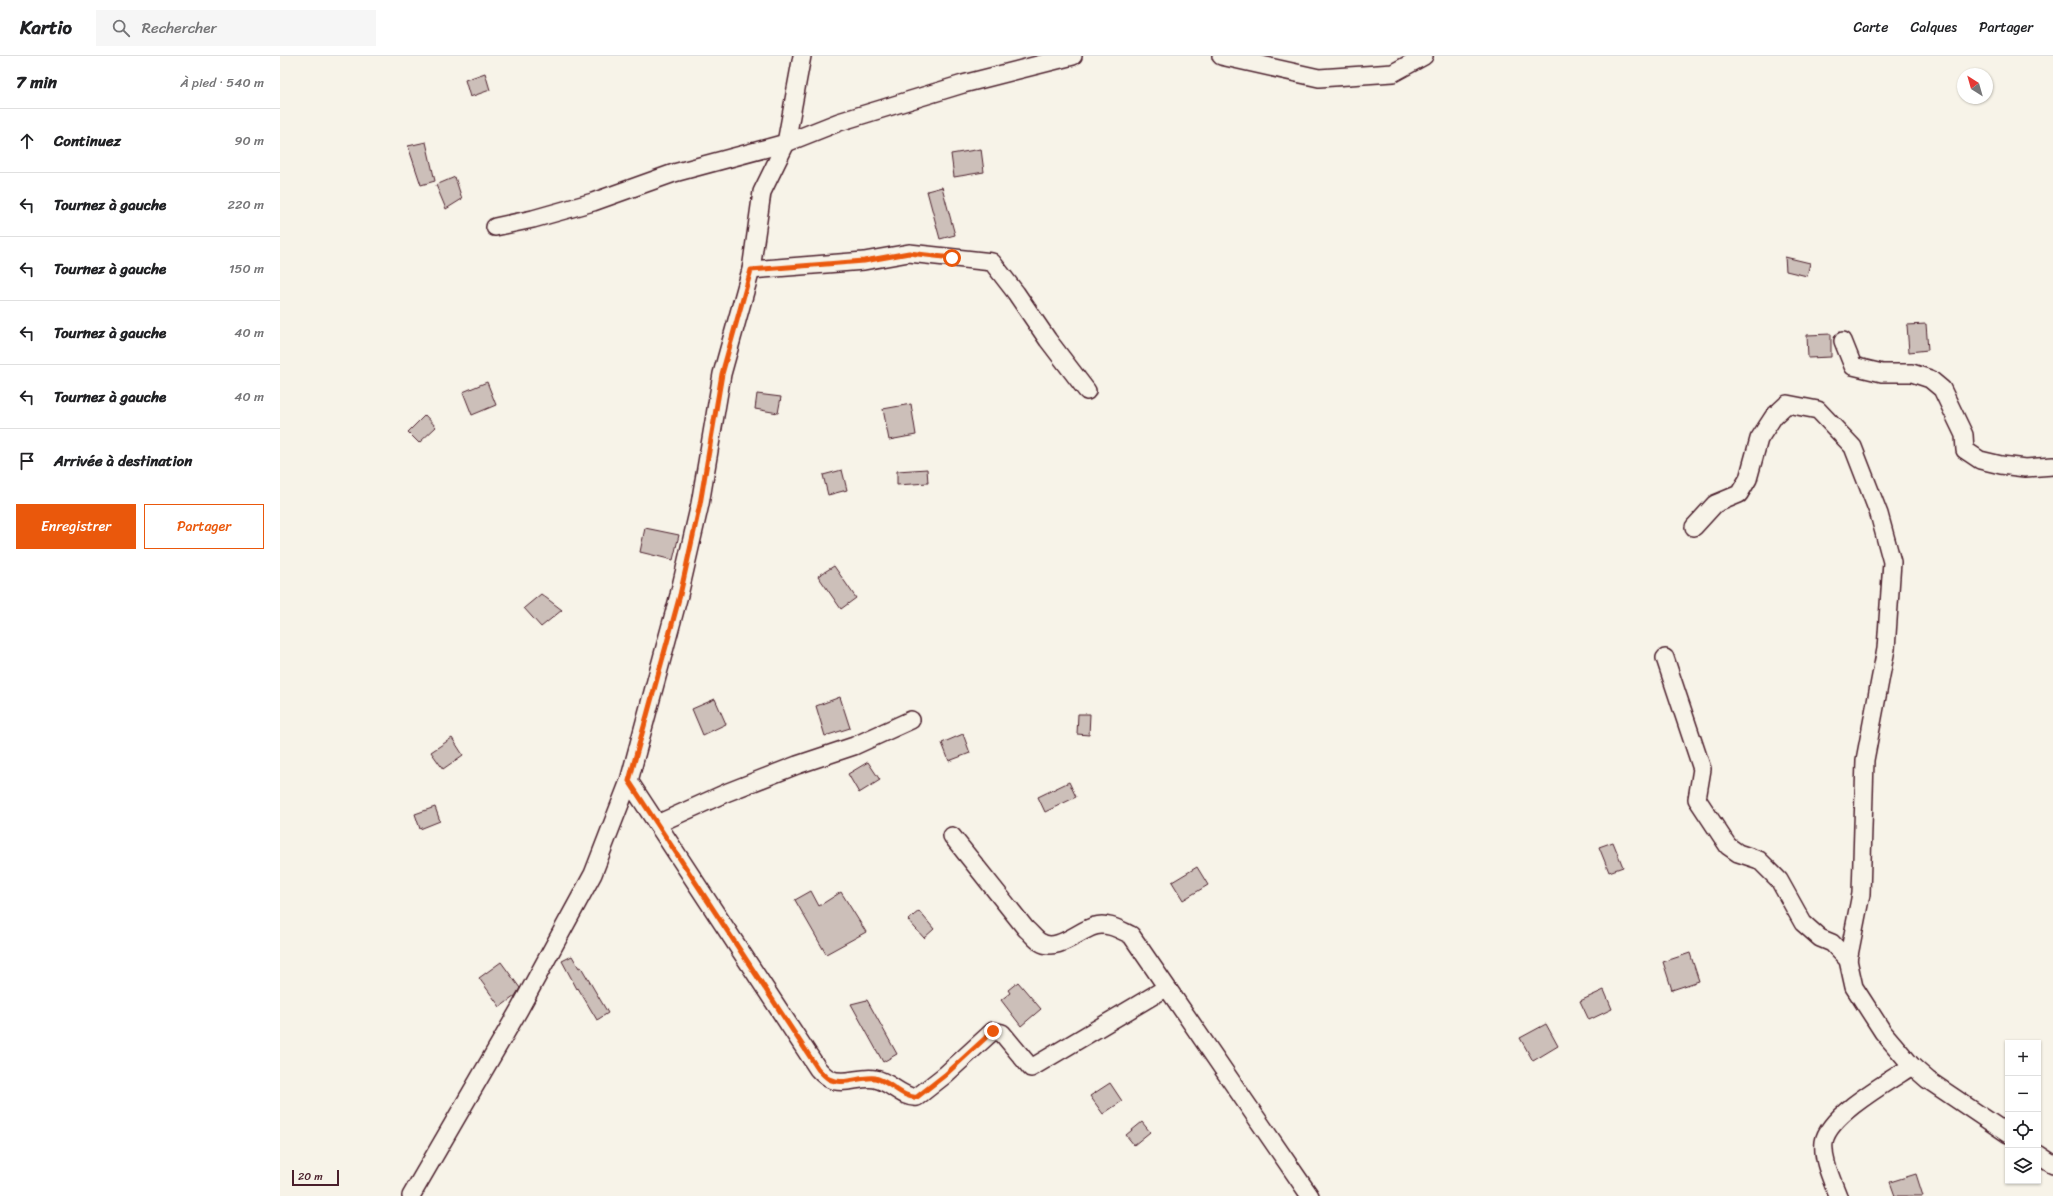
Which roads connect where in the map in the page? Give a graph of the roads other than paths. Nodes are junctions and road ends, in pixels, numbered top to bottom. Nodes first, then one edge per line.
1 (802, 56) edge
2 (1073, 56) edge
3 (1221, 56) edge
4 (1424, 56) edge
5 (786, 143) junction
6 (495, 227) dead end
7 (751, 270) junction
8 (1843, 341) dead end
9 (1087, 391) dead end
10 (2053, 466) edge
11 (1694, 527) dead end
12 (1665, 658) dead end
13 (911, 720) dead end
14 (629, 781) junction
15 (657, 824) junction
16 (952, 836) dead end
17 (1848, 960) junction
18 (1166, 988) junction
19 (1912, 1066) junction
20 (2005, 1132) edge
21 (2041, 1156) edge
22 (2053, 1164) edge
23 (411, 1196) edge
24 (1310, 1196) edge
25 (1838, 1196) edge

1 - 5 street
2 - 5 street
3 - 4 street
5 - 6 street
5 - 7 street
7 - 9 street
7 - 14 street
8 - 10 street
11 - 17 street
12 - 17 street
13 - 15 street
14 - 15 street
14 - 23 street
15 - 18 street
16 - 18 street
17 - 19 street
18 - 24 street
19 - 20 street
19 - 25 street
21 - 22 street

